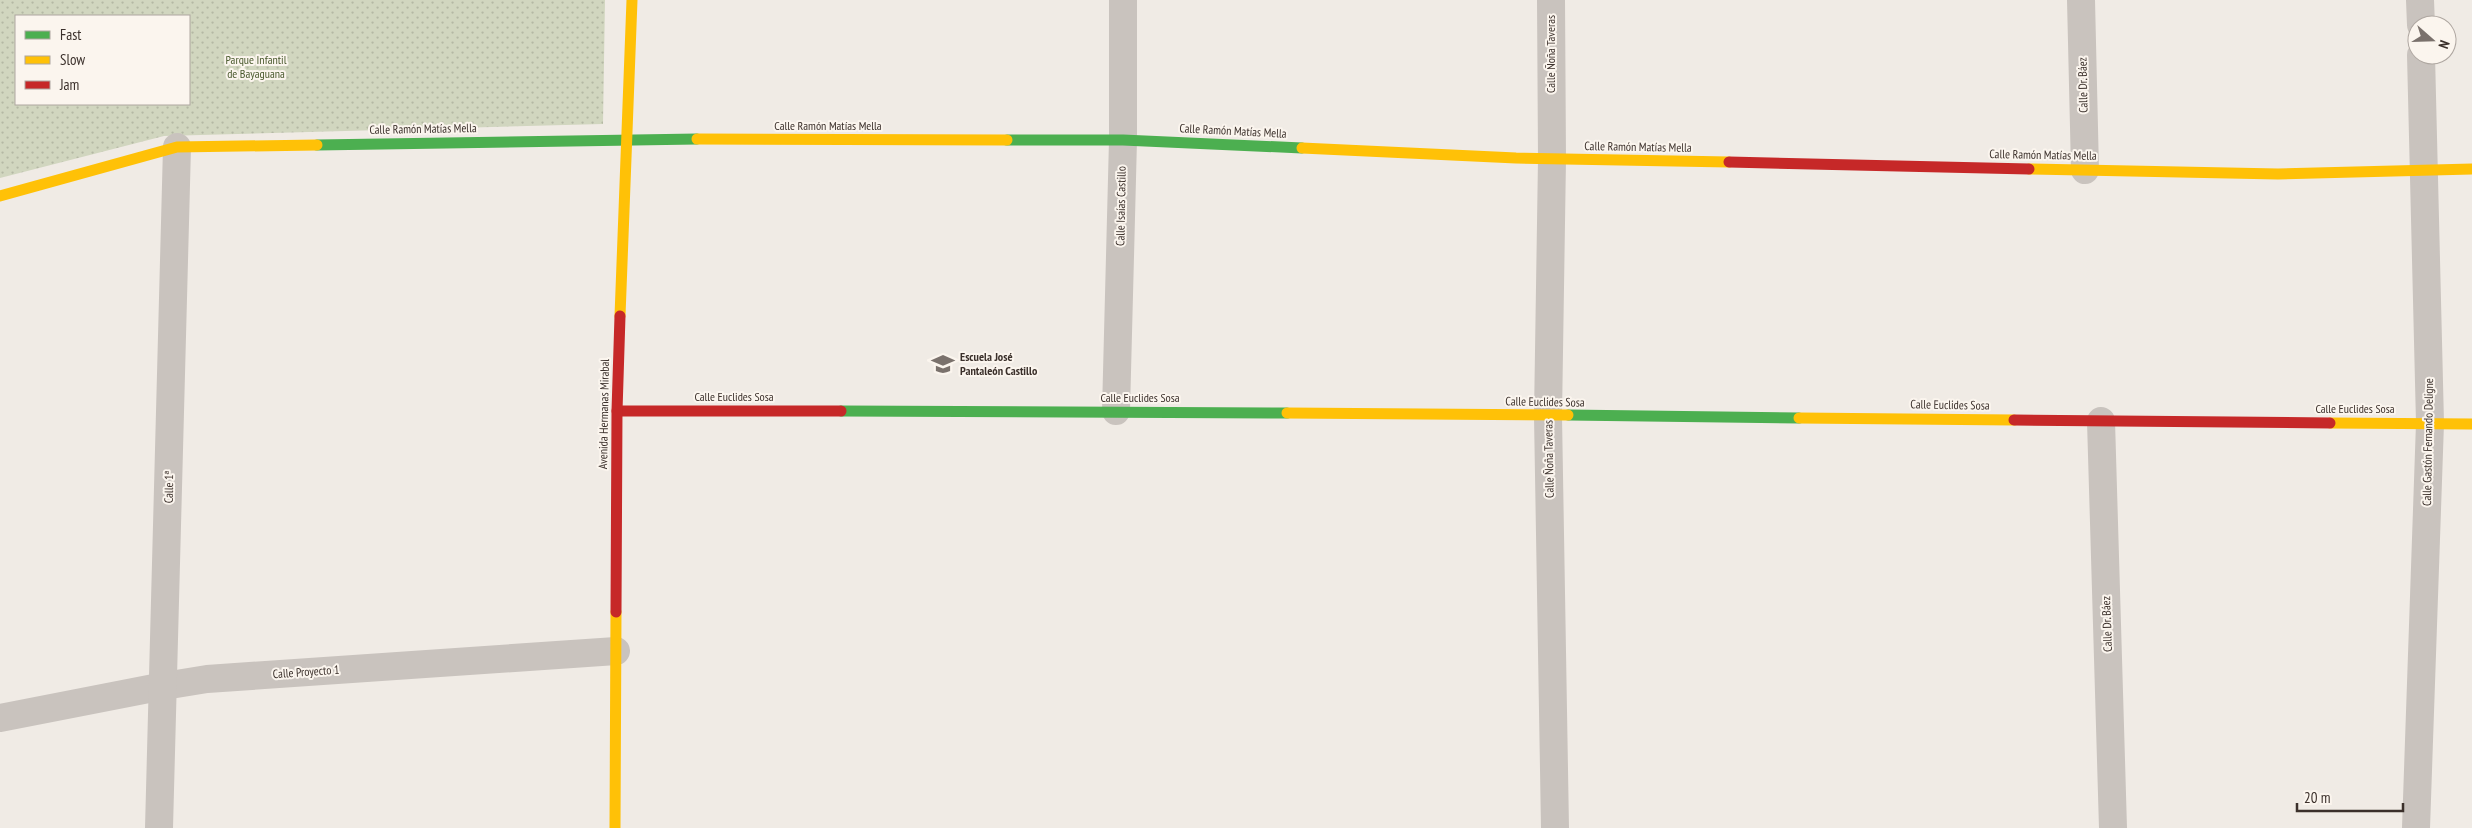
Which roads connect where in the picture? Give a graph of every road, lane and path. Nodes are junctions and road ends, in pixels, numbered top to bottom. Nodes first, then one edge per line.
1 (632, 0) edge
2 (1123, 0) edge
3 (1551, 0) edge
4 (2081, 0) edge
5 (2420, 0) edge
6 (2420, 15) edge
7 (2421, 65) edge
8 (627, 140) junction
9 (1123, 140) junction
10 (177, 147) junction
11 (1552, 158) junction
12 (2472, 169) edge
13 (2085, 170) junction
14 (2424, 170) junction
15 (0, 196) edge
16 (617, 411) junction
17 (1116, 411) junction
18 (1548, 416) junction
19 (2101, 421) junction
20 (2430, 423) junction
21 (2472, 424) edge
22 (616, 651) junction
23 (164, 686) junction
24 (0, 718) edge
25 (159, 828) edge
26 (615, 828) edge
27 (1554, 828) edge
28 (2113, 828) edge
29 (2416, 828) edge

1 - 8 street, Avenida Hermanas Mirabal
2 - 9 street, Calle Isaías Castillo
3 - 11 street, Calle Ñoña Taveras
4 - 13 street, Calle Dr. Báez
5 - 6 street
7 - 14 street, Calle Gastón Fernando Deligne
8 - 9 street, Calle Ramón Matías Mella
8 - 10 street, Calle Ramón Matías Mella
8 - 16 street, Avenida Hermanas Mirabal
9 - 11 street, Calle Ramón Matías Mella
9 - 17 street, Calle Isaías Castillo
10 - 15 street, Calle Ramón Matías Mella
10 - 23 street, Calle 1ª
11 - 13 street, Calle Ramón Matías Mella
11 - 18 street, Calle Ñoña Taveras
12 - 14 street, Calle Ramón Matías Mella
13 - 14 street, Calle Ramón Matías Mella
14 - 20 street, Calle Gastón Fernando Deligne
16 - 17 street, Calle Euclides Sosa
16 - 22 street, Avenida Hermanas Mirabal
17 - 18 street, Calle Euclides Sosa
18 - 19 street, Calle Euclides Sosa
18 - 27 street, Calle Ñoña Taveras
19 - 20 street, Calle Euclides Sosa
19 - 28 street, Calle Dr. Báez
20 - 21 street, Calle Euclides Sosa
20 - 29 street, Calle Gastón Fernando Deligne
22 - 23 street, Calle Proyecto 1
22 - 26 street, Avenida Hermanas Mirabal
23 - 24 street, Calle Proyecto 1
23 - 25 street, Calle 1ª

